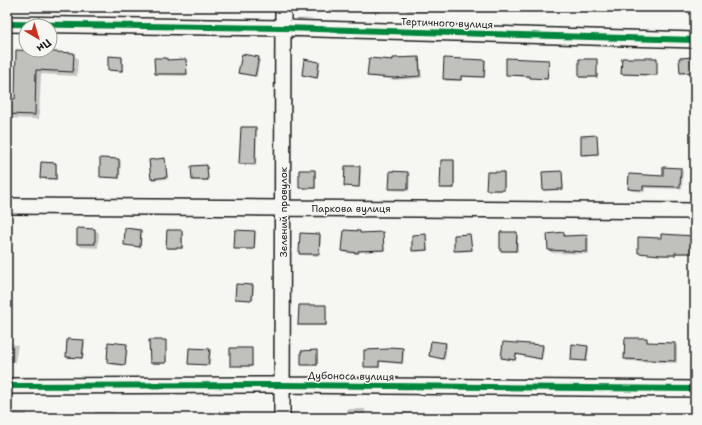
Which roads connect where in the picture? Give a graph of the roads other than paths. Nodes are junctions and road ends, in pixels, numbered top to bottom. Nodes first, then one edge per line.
1 (283, 7) edge
2 (7, 24) edge
3 (283, 28) junction
4 (695, 40) edge
5 (7, 206) edge
6 (283, 208) junction
7 (695, 211) edge
8 (282, 385) junction
9 (7, 386) edge
10 (695, 389) edge
11 (282, 418) edge

1 - 3 street, Зелений провулок
2 - 3 street, Тертичного вулиця
3 - 4 street, Тертичного вулиця
3 - 6 street, Зелений провулок
5 - 6 street, Паркова вулиця
6 - 7 street, Паркова вулиця
6 - 8 street, Зелений провулок
8 - 9 street, Дубоноса вулиця
8 - 10 street, Дубоноса вулиця
8 - 11 street, Зелений провулок

